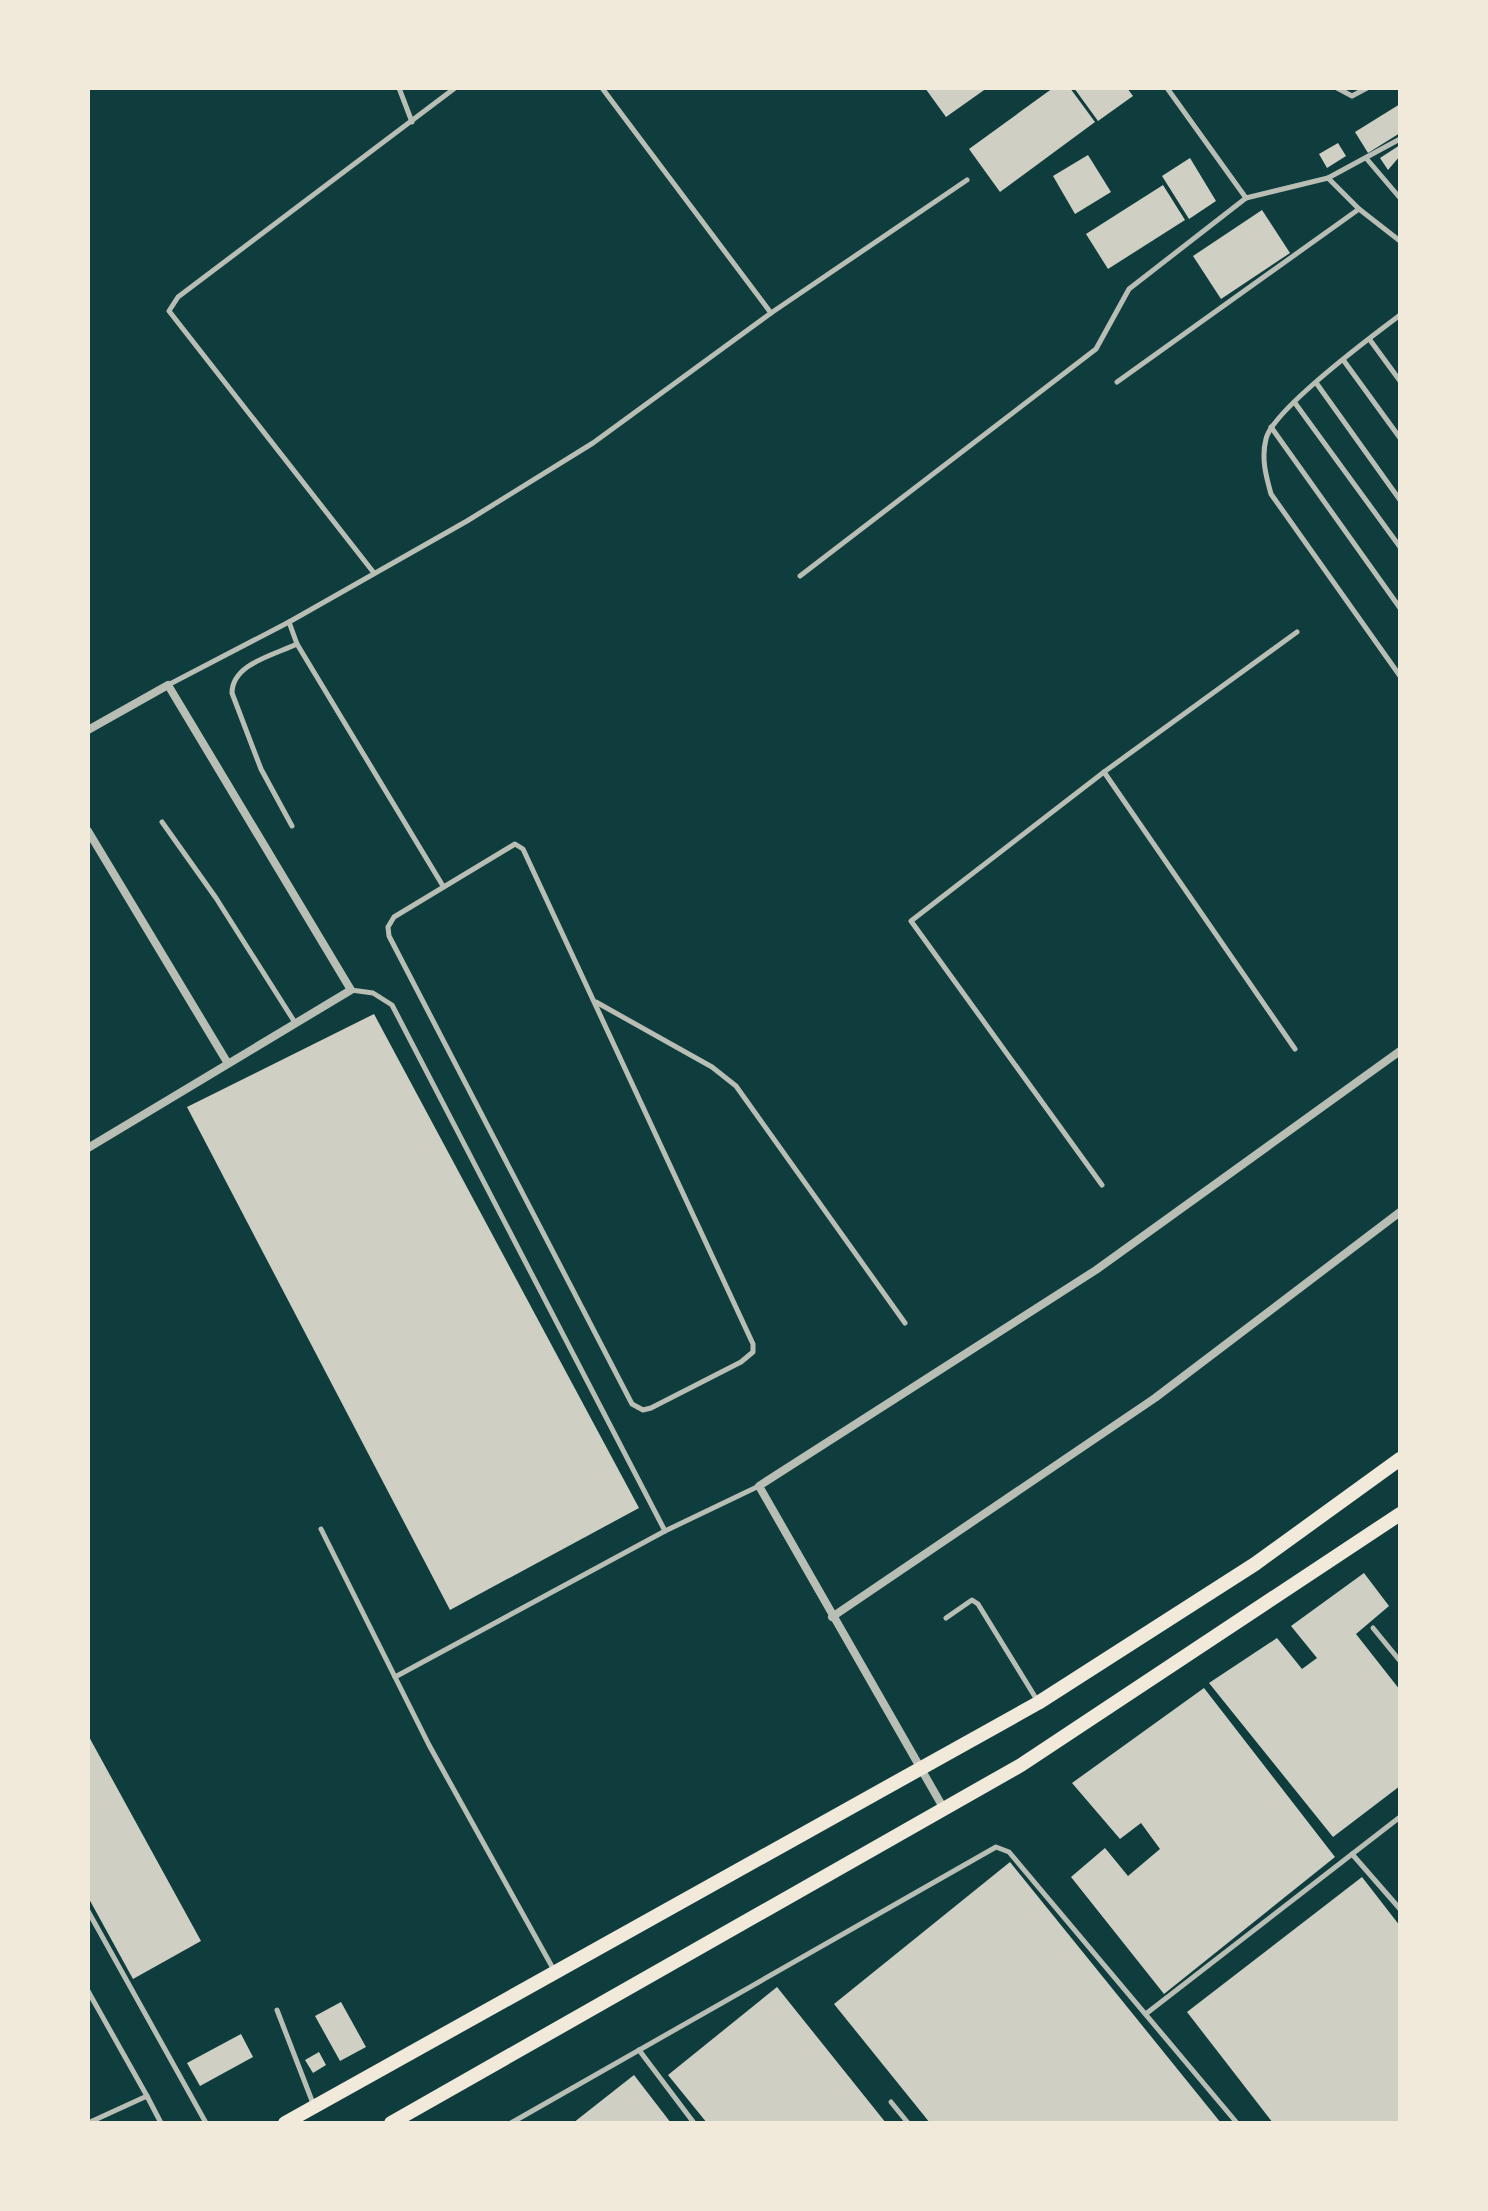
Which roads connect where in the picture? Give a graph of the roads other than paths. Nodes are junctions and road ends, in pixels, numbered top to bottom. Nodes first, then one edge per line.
1 (399, 88) edge
2 (455, 88) edge
3 (602, 88) edge
4 (1167, 88) edge
5 (1337, 88) edge
6 (1367, 88) edge
7 (412, 122) junction
8 (1400, 139) edge
9 (1366, 158) junction
10 (1328, 178) junction
11 (967, 180) dead end
12 (1246, 198) junction
13 (1400, 198) edge
14 (1359, 209) junction
15 (1400, 241) edge
16 (771, 313) junction
17 (1399, 318) edge
18 (1370, 340) junction
19 (1344, 361) junction
20 (1400, 381) edge
21 (1117, 382) dead end
22 (1317, 384) junction
23 (1294, 402) junction
24 (1271, 427) junction
25 (1400, 438) edge
26 (1400, 500) edge
27 (1400, 547) edge
28 (374, 573) junction
29 (800, 576) dead end
30 (1400, 608) edge
31 (289, 622) junction
32 (1297, 632) dead end
33 (297, 644) junction
34 (1400, 676) edge
35 (168, 685) junction
36 (88, 730) edge
37 (1104, 772) junction
38 (162, 822) dead end
39 (292, 826) dead end
40 (88, 831) edge
41 (443, 886) junction
42 (349, 986) junction
43 (594, 1001) junction
44 (294, 1021) junction
45 (1295, 1049) dead end
46 (1400, 1051) edge
47 (227, 1062) junction
48 (88, 1148) edge
49 (1102, 1185) dead end
50 (1400, 1212) edge
51 (905, 1323) dead end
52 (1400, 1459) edge
53 (759, 1486) junction
54 (1400, 1514) edge
55 (321, 1529) dead end
56 (665, 1531) junction
57 (832, 1617) junction
58 (946, 1618) dead end
59 (1373, 1628) dead end
60 (1400, 1661) edge
61 (395, 1677) junction
62 (1038, 1703) junction
63 (918, 1769) junction
64 (944, 1809) junction
65 (1400, 1817) edge
66 (1352, 1854) junction
67 (1400, 1909) edge
68 (88, 1911) edge
69 (557, 1975) junction
70 (88, 1991) edge
71 (277, 2010) dead end
72 (1147, 2013) junction
73 (639, 2050) junction
74 (147, 2096) junction
75 (891, 2102) dead end
76 (314, 2107) junction
77 (88, 2123) edge
78 (161, 2123) edge
79 (206, 2123) edge
80 (285, 2123) edge
81 (391, 2123) edge
82 (511, 2123) edge
83 (694, 2123) edge
84 (908, 2123) edge
85 (1237, 2123) edge

1 - 7 lane
2 - 7 lane
3 - 16 lane
4 - 12 lane
5 - 6 lane
7 - 28 lane
8 - 9 lane
9 - 10 lane
9 - 13 lane
10 - 12 lane
10 - 14 lane
11 - 16 lane
12 - 29 lane
14 - 15 lane
14 - 21 lane
16 - 28 lane
17 - 18 lane
18 - 19 lane
18 - 20 lane
19 - 22 lane
19 - 25 lane
22 - 23 lane
22 - 26 lane
23 - 24 lane
23 - 27 lane
24 - 30 lane
24 - 34 lane
28 - 31 lane
31 - 33 lane
31 - 35 lane
32 - 37 lane
33 - 39 lane
33 - 41 lane
35 - 36 street
35 - 42 street
37 - 45 lane
37 - 49 lane
38 - 44 lane
40 - 47 street
41 - 43 lane
41 - 43 lane
42 - 44 street
42 - 56 lane
43 - 51 lane
44 - 47 street
46 - 53 street
47 - 48 street
50 - 57 street
52 - 62 main road
53 - 56 lane
53 - 57 street
54 - 64 main road
55 - 61 lane
56 - 61 lane
57 - 63 street
58 - 62 lane
59 - 60 lane
61 - 69 lane
62 - 63 main road
63 - 64 street
63 - 69 main road
64 - 81 main road
65 - 66 lane
66 - 67 lane
66 - 72 lane
68 - 79 lane
69 - 76 main road
70 - 74 lane
71 - 76 lane
72 - 73 lane
72 - 85 lane
73 - 82 lane
73 - 83 lane
74 - 77 lane
74 - 78 lane
75 - 84 lane
76 - 80 main road

